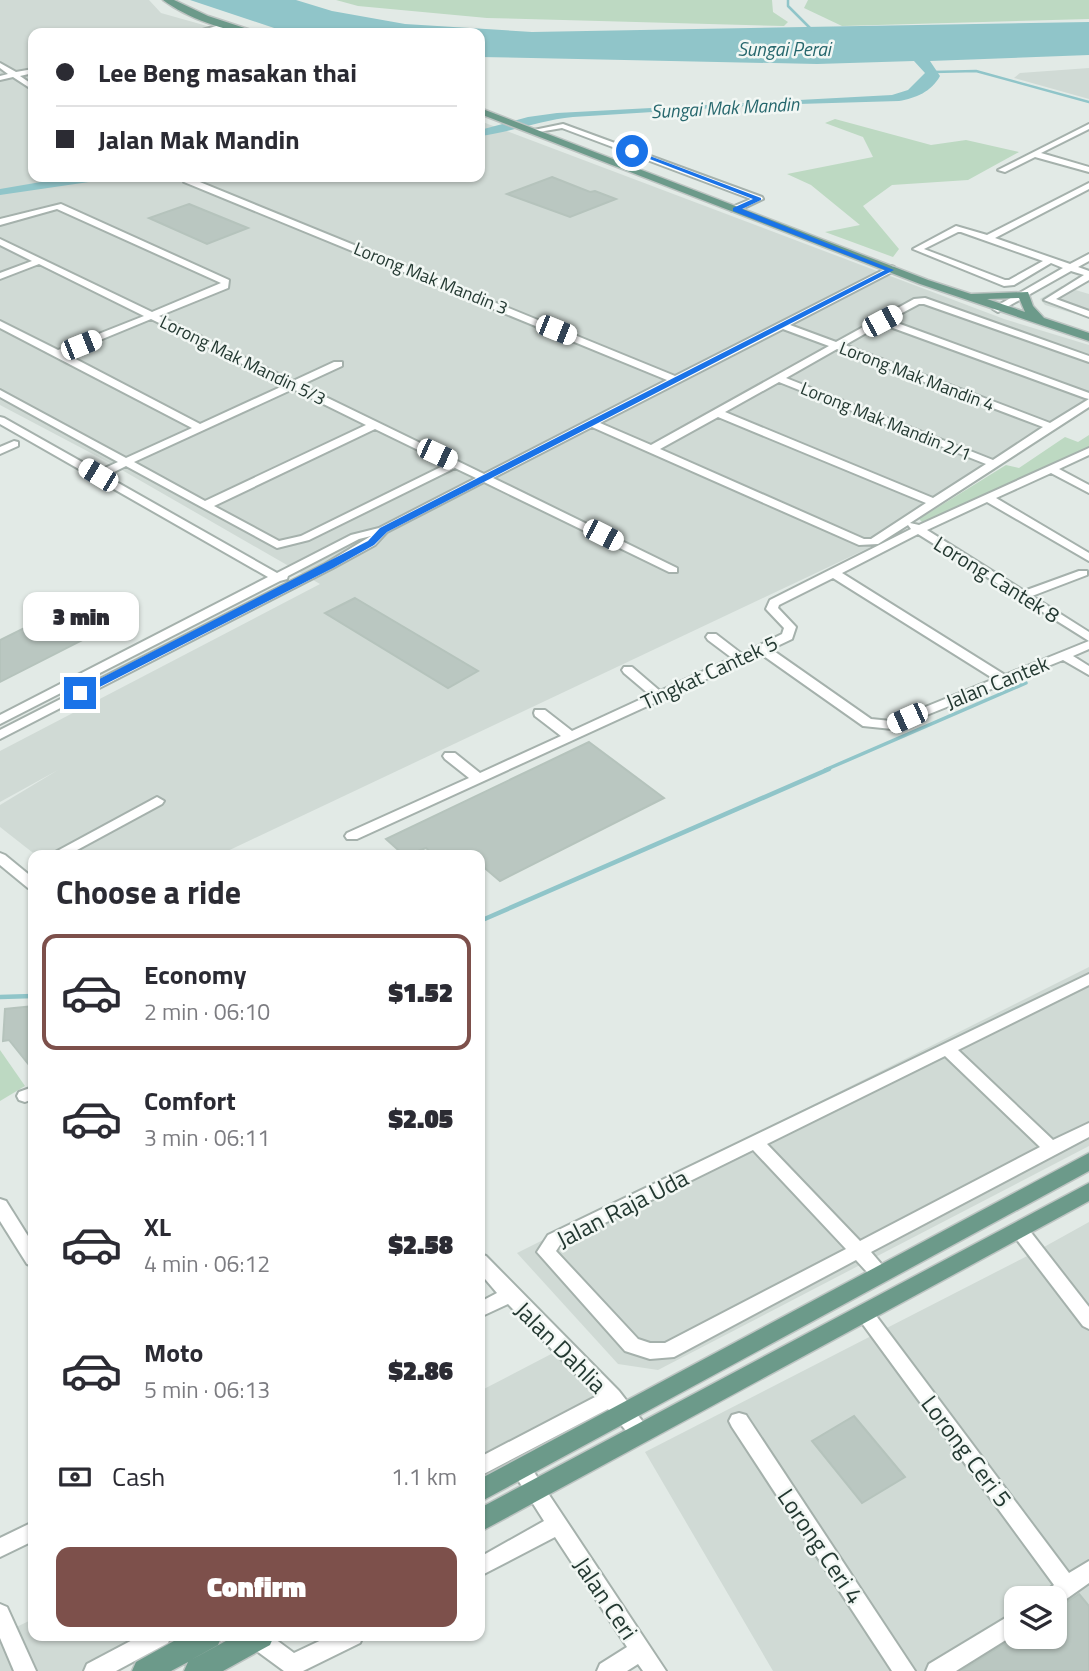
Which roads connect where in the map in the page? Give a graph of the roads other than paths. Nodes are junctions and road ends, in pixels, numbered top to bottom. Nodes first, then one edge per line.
1 (167, 0) edge
2 (227, 25) junction
3 (215, 28) edge
4 (238, 28) edge
5 (0, 65) edge
6 (28, 72) edge
7 (15, 75) junction
8 (0, 78) edge
9 (28, 84) edge
10 (485, 113) edge
11 (1089, 126) edge
12 (529, 130) junction
13 (1034, 154) junction
14 (1002, 170) dead end
15 (1089, 170) edge
16 (192, 182) edge
17 (1089, 186) edge
18 (736, 209) junction
19 (0, 222) edge
20 (988, 238) junction
21 (0, 242) edge
22 (1089, 257) edge
23 (1050, 260) junction
24 (40, 261) junction
25 (1070, 268) junction
26 (891, 270) junction
27 (1089, 275) edge
28 (0, 276) edge
29 (1024, 294) junction
30 (961, 296) junction
31 (998, 309) junction
32 (1089, 314) edge
33 (153, 317) junction
34 (882, 321) junction
35 (1042, 323) junction
36 (0, 324) edge
37 (782, 325) junction
38 (1089, 337) edge
39 (836, 345) junction
40 (58, 354) junction
41 (1089, 359) edge
42 (338, 365) dead end
43 (777, 378) junction
44 (675, 380) junction
45 (294, 385) junction
46 (0, 393) edge
47 (1089, 396) edge
48 (1089, 402) edge
49 (718, 413) junction
50 (0, 420) edge
51 (592, 422) junction
52 (376, 424) junction
53 (1051, 427) junction
54 (200, 428) junction
55 (14, 444) dead end
56 (652, 449) junction
57 (0, 451) edge
58 (1089, 451) edge
59 (123, 463) junction
60 (457, 463) junction
61 (995, 464) junction
62 (1051, 468) junction
63 (98, 475) junction
64 (487, 477) junction
65 (1089, 491) edge
66 (987, 498) junction
67 (934, 503) junction
68 (204, 506) junction
69 (906, 521) junction
70 (383, 530) junction
71 (918, 530) junction
72 (239, 555) junction
73 (1089, 558) edge
74 (303, 564) junction
75 (673, 570) dead end
76 (318, 572) junction
77 (833, 573) junction
78 (1083, 573) dead end
79 (276, 577) junction
80 (246, 594) junction
81 (1024, 595) junction
82 (260, 599) junction
83 (712, 637) dead end
84 (1089, 637) edge
85 (762, 649) junction
86 (1086, 649) edge
87 (1063, 655) junction
88 (741, 659) junction
89 (628, 670) dead end
90 (1089, 671) edge
91 (1003, 679) junction
92 (658, 696) junction
93 (540, 713) dead end
94 (0, 720) edge
95 (0, 735) edge
96 (570, 736) junction
97 (450, 755) dead end
98 (478, 778) junction
99 (157, 801) dead end
100 (352, 836) dead end
101 (66, 850) edge
102 (0, 858) edge
103 (27, 871) edge
104 (1089, 979) edge
105 (947, 1048) junction
106 (1089, 1129) edge
107 (754, 1142) junction
108 (1052, 1149) junction
109 (1089, 1161) edge
110 (1089, 1191) edge
111 (0, 1206) edge
112 (1020, 1231) junction
113 (27, 1234) edge
114 (858, 1250) junction
115 (485, 1267) edge
116 (880, 1273) junction
117 (509, 1295) junction
118 (485, 1307) edge
119 (865, 1314) junction
120 (1089, 1321) edge
121 (618, 1405) junction
122 (739, 1421) dead end
123 (640, 1433) junction
124 (485, 1465) edge
125 (521, 1469) junction
126 (485, 1488) edge
127 (535, 1491) junction
128 (485, 1518) edge
129 (557, 1525) junction
130 (28, 1534) edge
131 (0, 1548) edge
132 (485, 1564) edge
133 (1089, 1572) edge
134 (1056, 1586) edge
135 (1067, 1588) edge
136 (0, 1615) edge
137 (1004, 1629) edge
138 (152, 1641) edge
139 (200, 1641) edge
140 (252, 1641) edge
141 (264, 1641) edge
142 (344, 1641) edge
143 (641, 1650) junction
144 (25, 1671) edge
145 (95, 1671) edge
146 (145, 1671) edge
147 (197, 1671) edge
148 (608, 1671) edge
149 (655, 1671) edge
150 (904, 1671) edge
151 (937, 1671) edge

1 - 2 main road
2 - 3 street
2 - 4 main road
5 - 7 street
6 - 7 street
7 - 8 street
7 - 9 street
10 - 12 main road
11 - 13 street
12 - 18 main road
12 - 18 street
13 - 14 street
13 - 15 street
16 - 44 street, Lorong Mak Mandin 3
17 - 20 street
18 - 26 main road
19 - 33 street
20 - 23 street
20 - 23 street
21 - 24 street, Lorong Mak Mandin 5/3
22 - 25 street
23 - 25 street
24 - 28 street
24 - 33 street, Lorong Mak Mandin 5/3
25 - 27 street
25 - 29 street
26 - 30 main road
26 - 37 street
27 - 32 street
29 - 30 main road
29 - 31 street
29 - 35 main road
30 - 31 main road
31 - 35 main road
33 - 40 street
33 - 45 street, Lorong Mak Mandin 5/3
34 - 39 street
34 - 41 street
34 - 47 street
35 - 38 main road
36 - 40 street
37 - 39 street, Lorong Mak Mandin 4
37 - 44 street
39 - 43 street
39 - 53 street, Lorong Mak Mandin 4
40 - 54 street
42 - 45 street
43 - 49 street
43 - 61 street, Lorong Mak Mandin 2/1
44 - 51 street
45 - 52 street, Lorong Mak Mandin 5/3
45 - 54 street
46 - 59 street
48 - 53 street
49 - 56 street
49 - 67 street
50 - 63 street
51 - 56 street
51 - 64 street
52 - 60 street, Lorong Mak Mandin 5/3
52 - 68 street
53 - 61 street
54 - 59 street
55 - 57 street
56 - 69 street
58 - 62 street, Tingkat Cantek 5
59 - 63 street
59 - 68 street
60 - 64 street, Lorong Mak Mandin 5/3
60 - 68 street
61 - 67 street
62 - 65 street
62 - 66 street, Tingkat Cantek 5
63 - 72 street
64 - 70 street
64 - 75 street
66 - 71 street, Tingkat Cantek 5
66 - 73 street
67 - 69 street
69 - 71 street, Lorong Cantek 8
70 - 74 street
70 - 76 street
71 - 77 street, Tingkat Cantek 5
71 - 81 street, Lorong Cantek 8
72 - 74 street
72 - 79 street
72 - 80 street
74 - 79 street
76 - 79 street
76 - 82 street
77 - 85 street, Tingkat Cantek 5
77 - 91 street
78 - 81 street
79 - 80 street
79 - 82 street
80 - 94 street
81 - 84 street, Lorong Cantek 8
82 - 95 street
83 - 88 street
85 - 88 street, Tingkat Cantek 5
85 - 91 street, Jalan Cantek
86 - 87 street, Jalan Cantek
87 - 90 street
87 - 91 street, Jalan Cantek
88 - 92 street, Tingkat Cantek 5
89 - 92 street
92 - 96 street, Tingkat Cantek 5
93 - 96 street
96 - 98 street, Tingkat Cantek 5
97 - 98 street
98 - 100 street, Tingkat Cantek 5
99 - 101 street
102 - 103 street
104 - 105 street, Jalan Raja Uda
105 - 107 street, Jalan Raja Uda
105 - 108 street
106 - 108 street, Jalan Raja Uda
107 - 114 street
107 - 114 street, Jalan Raja Uda
108 - 114 street, Jalan Raja Uda
109 - 116 main road
110 - 112 main road
111 - 113 street
112 - 119 main road
112 - 120 street
114 - 116 street
115 - 117 street, Jalan Dahlia
116 - 121 main road
117 - 118 street
117 - 121 street, Jalan Dahlia
119 - 123 main road
119 - 134 street, Lorong Ceri 5
121 - 123 street, Jalan Dahlia
121 - 124 street
121 - 125 main road
122 - 150 street, Lorong Ceri 4
123 - 127 main road
125 - 126 main road
125 - 127 street, Jalan Ceri
127 - 128 main road
127 - 129 street, Jalan Ceri
129 - 132 street
129 - 143 street, Jalan Ceri
130 - 131 street
133 - 135 street
136 - 144 street
137 - 151 street
138 - 145 street
139 - 146 main road
140 - 147 main road
141 - 142 street
143 - 148 street
143 - 149 street, Jalan Ceri

